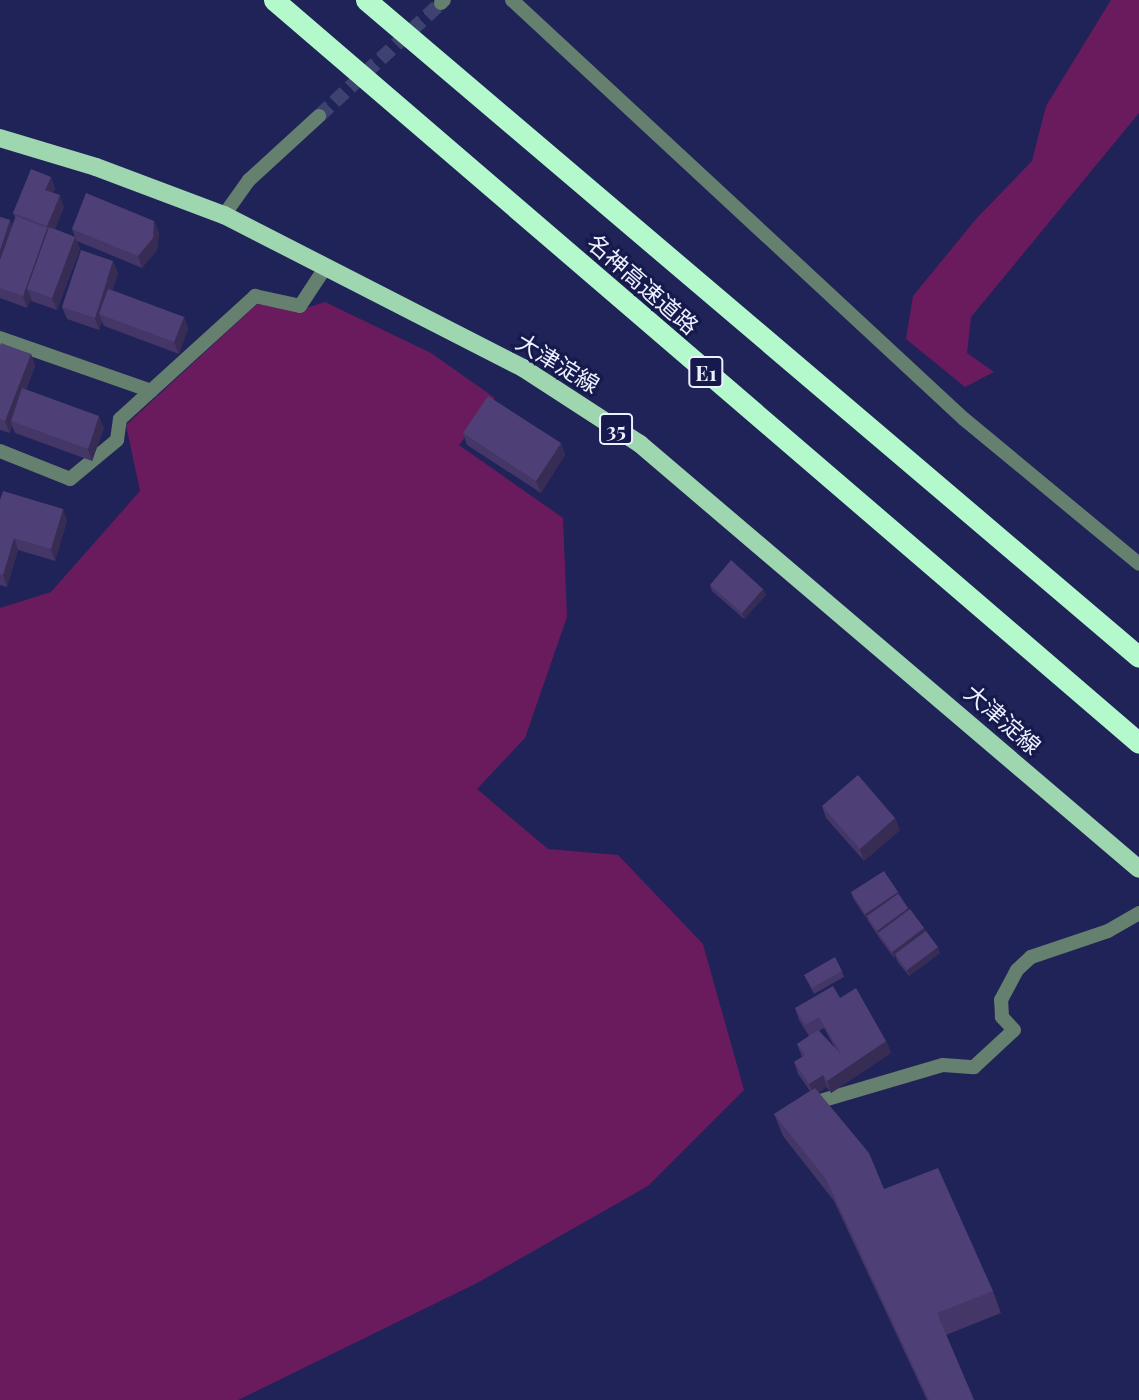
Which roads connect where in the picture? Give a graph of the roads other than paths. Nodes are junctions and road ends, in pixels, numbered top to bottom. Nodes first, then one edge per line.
1 (274, 0) edge
2 (366, 0) edge
3 (512, 0) edge
4 (319, 116) tunnel mouth
5 (0, 138) edge
6 (224, 215) junction
7 (325, 268) junction
8 (0, 338) edge
9 (151, 391) junction
10 (0, 451) edge
11 (1139, 564) edge
12 (1139, 657) edge
13 (1139, 743) edge
14 (1139, 869) edge
15 (1139, 913) edge
16 (817, 1102) edge

1 - 13 highway, 名神高速道路 / E1
2 - 12 highway, 名神高速道路
3 - 11 street
4 - 6 street
5 - 6 main road, 大津淀線 / 35
6 - 7 main road, 大津淀線 / 35
7 - 9 street
7 - 14 main road, 大津淀線 / 35
8 - 9 street
9 - 10 street
15 - 16 street

